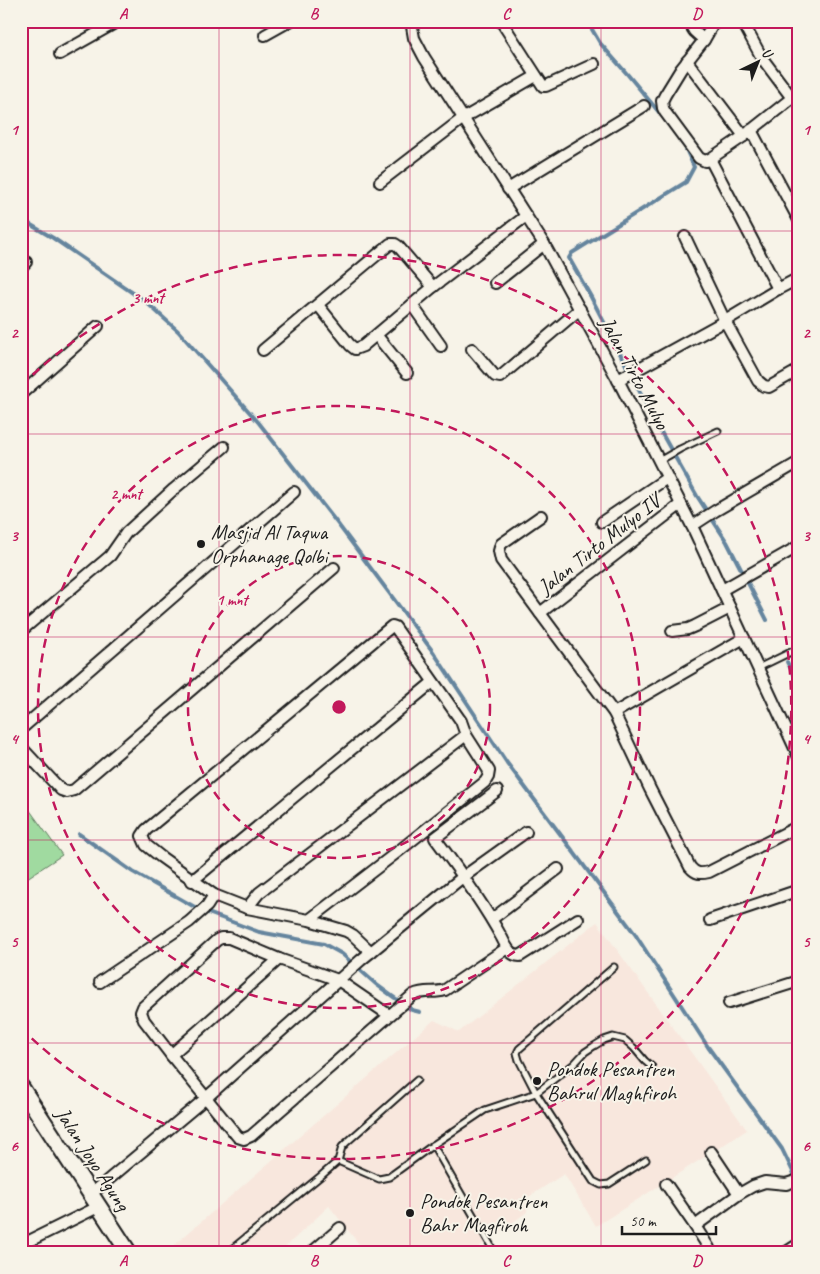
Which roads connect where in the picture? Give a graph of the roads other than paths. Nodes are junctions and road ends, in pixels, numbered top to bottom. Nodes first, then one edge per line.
1 (290, 21) edge
2 (411, 21) edge
3 (501, 21) edge
4 (688, 21) edge
5 (715, 21) edge
6 (742, 21) edge
7 (116, 22) edge
8 (264, 35) dead end
9 (699, 36) junction
10 (60, 54) dead end
11 (687, 61) junction
12 (594, 64) dead end
13 (536, 76) junction
14 (796, 99) edge
15 (644, 106) dead end
16 (462, 119) junction
17 (747, 133) junction
18 (710, 160) junction
19 (380, 182) dead end
20 (508, 189) junction
21 (526, 216) junction
22 (799, 220) edge
23 (685, 237) dead end
24 (544, 244) junction
25 (799, 278) edge
26 (495, 283) dead end
27 (433, 287) junction
28 (778, 289) junction
29 (318, 305) junction
30 (412, 305) junction
31 (580, 309) junction
32 (725, 321) junction
33 (98, 326) dead end
34 (377, 336) junction
35 (441, 346) dead end
36 (472, 349) dead end
37 (263, 350) dead end
38 (799, 370) edge
39 (407, 373) dead end
40 (626, 376) junction
41 (21, 394) edge
42 (718, 431) dead end
43 (224, 447) dead end
44 (663, 458) junction
45 (799, 462) edge
46 (667, 478) junction
47 (294, 492) dead end
48 (681, 504) junction
49 (541, 516) dead end
50 (602, 522) dead end
51 (692, 526) junction
52 (799, 546) edge
53 (334, 568) dead end
54 (722, 590) junction
55 (730, 608) junction
56 (540, 614) junction
57 (21, 631) edge
58 (672, 631) dead end
59 (744, 638) junction
60 (799, 648) edge
61 (758, 669) junction
62 (433, 682) junction
63 (614, 713) junction
64 (21, 729) edge
65 (466, 735) junction
66 (21, 747) edge
67 (799, 757) edge
68 (497, 791) dead end
69 (799, 826) edge
70 (526, 832) dead end
71 (558, 869) dead end
72 (461, 879) junction
73 (192, 880) junction
74 (799, 890) edge
75 (214, 895) junction
76 (247, 908) junction
77 (492, 919) junction
78 (578, 919) dead end
79 (308, 920) junction
80 (710, 920) dead end
81 (508, 948) junction
82 (371, 952) junction
83 (279, 959) junction
84 (614, 967) dead end
85 (338, 980) junction
86 (799, 981) edge
87 (100, 982) dead end
88 (729, 1003) dead end
89 (388, 1015) junction
90 (171, 1055) junction
91 (652, 1067) dead end
92 (417, 1080) dead end
93 (21, 1088) edge
94 (536, 1093) junction
95 (206, 1098) junction
96 (432, 1146) junction
97 (711, 1152) dead end
98 (646, 1160) dead end
99 (338, 1161) junction
100 (794, 1182) edge
101 (666, 1184) dead end
102 (739, 1194) junction
103 (94, 1201) junction
104 (695, 1226) junction
105 (340, 1228) dead end
106 (21, 1245) edge
107 (491, 1246) dead end
108 (709, 1248) dead end
109 (129, 1253) edge
110 (227, 1253) edge
111 (311, 1253) edge

1 - 8 street
2 - 16 street, Jalan Tirto Mulyo
3 - 13 street
4 - 9 street
5 - 9 street
6 - 14 street
7 - 10 street
9 - 11 street
11 - 17 street
11 - 18 street
12 - 13 street
13 - 16 street
14 - 17 street
15 - 20 street
16 - 19 street
16 - 20 street, Jalan Tirto Mulyo
17 - 18 street
17 - 22 street
18 - 28 street
20 - 21 street, Jalan Tirto Mulyo
21 - 24 street, Jalan Tirto Mulyo
21 - 27 street
23 - 32 street
24 - 26 street
24 - 31 street, Jalan Tirto Mulyo
25 - 28 street
27 - 29 street
27 - 30 street
28 - 32 street
29 - 34 street
29 - 37 street
30 - 34 street
30 - 35 street
31 - 36 street
31 - 40 street, Jalan Tirto Mulyo
32 - 38 street
32 - 40 street
33 - 41 street
34 - 39 street
40 - 44 street, Jalan Tirto Mulyo
42 - 44 lane
43 - 57 street
44 - 46 street, Jalan Tirto Mulyo
45 - 51 street
46 - 48 street, Jalan Tirto Mulyo
46 - 50 street
47 - 64 street
48 - 51 street, Jalan Tirto Mulyo
48 - 56 street, Jalan Tirto Mulyo IV
49 - 56 street
51 - 54 street, Jalan Tirto Mulyo
52 - 54 street
53 - 66 street
54 - 55 street, Jalan Tirto Mulyo
55 - 58 street
55 - 59 street, Jalan Tirto Mulyo
56 - 63 street
59 - 61 street, Jalan Tirto Mulyo
59 - 63 street
60 - 61 lane
61 - 67 street, Jalan Tirto Mulyo
62 - 65 street
62 - 73 street
62 - 73 street
63 - 69 street
65 - 76 street
65 - 79 street
68 - 72 street
70 - 72 street
71 - 77 street
72 - 77 street
72 - 82 street
73 - 75 street
74 - 80 street
75 - 76 street
75 - 87 street
76 - 79 street
77 - 81 street
78 - 81 street
79 - 82 street
81 - 89 street
82 - 85 street
83 - 85 street
83 - 90 street
83 - 90 street
84 - 94 lane
85 - 89 street
85 - 95 street
86 - 88 street
89 - 95 street
90 - 95 street
91 - 94 lane
92 - 99 lane
93 - 103 main road, Jalan Joyo Agung
94 - 96 lane
94 - 98 lane
95 - 103 street
96 - 99 lane
96 - 107 lane
97 - 102 street
99 - 110 lane
100 - 102 street
101 - 104 street
102 - 104 street
103 - 106 street
103 - 109 main road, Jalan Joyo Agung
104 - 108 street
105 - 111 street

